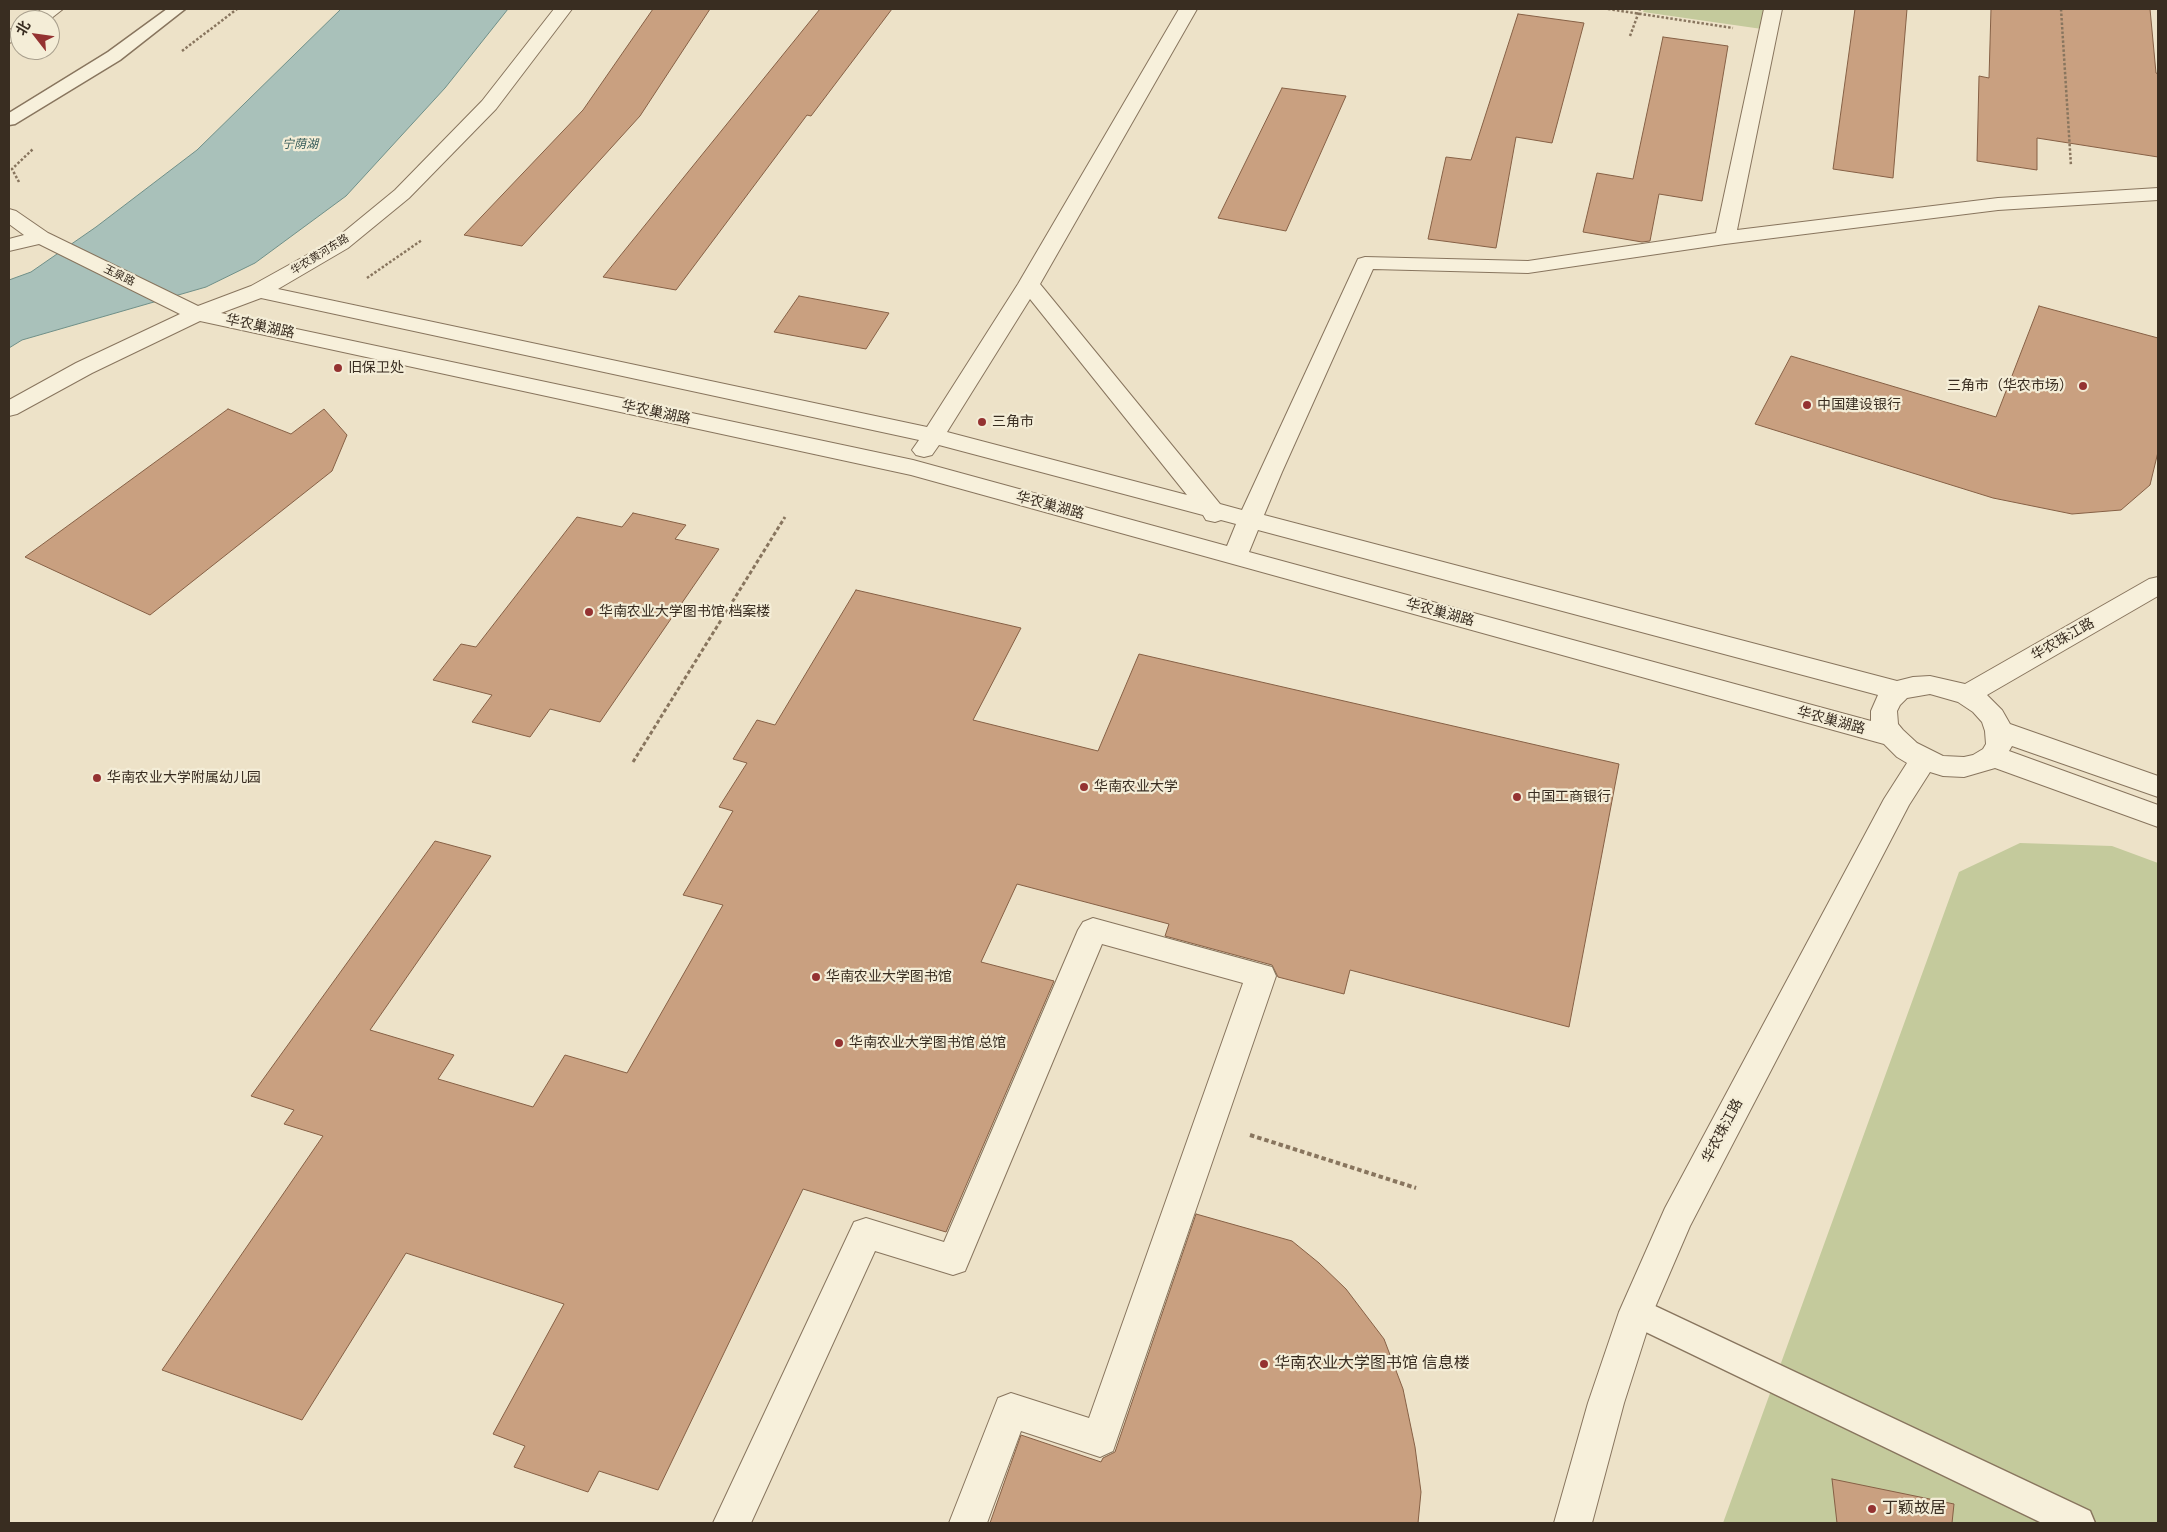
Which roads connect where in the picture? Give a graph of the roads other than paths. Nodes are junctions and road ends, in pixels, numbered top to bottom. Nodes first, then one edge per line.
1 (177, 9) edge
2 (563, 9) edge
3 (1188, 9) edge
4 (1773, 9) edge
5 (9, 120) edge
6 (2158, 194) edge
7 (9, 215) edge
8 (41, 238) junction
9 (1725, 238) junction
10 (9, 245) edge
11 (1029, 284) junction
12 (259, 291) junction
13 (197, 314) junction
14 (9, 410) edge
15 (933, 436) junction
16 (913, 468) junction
17 (1213, 510) junction
18 (1249, 520) junction
19 (1235, 556) junction
20 (2158, 586) edge
21 (1898, 691) junction
22 (1967, 695) junction
23 (1893, 738) junction
24 (1996, 743) junction
25 (1924, 760) junction
26 (2158, 788) edge
27 (2158, 816) edge
28 (1636, 1312) junction
29 (732, 1523) edge
30 (968, 1523) edge
31 (1573, 1523) edge
32 (2078, 1523) edge

1 - 5 lane
2 - 12 street, 华农黄河东路
3 - 11 street
4 - 9 street
6 - 9 street
7 - 8 street, 玉泉路
8 - 10 street
8 - 13 street, 玉泉路
9 - 18 street
11 - 15 street
11 - 17 street
12 - 13 street, 华农黄河东路
12 - 15 street
13 - 14 street, 华农黄河东路
13 - 16 street, 华农巢湖路
15 - 16 street
15 - 17 street
16 - 19 street, 华农巢湖路
17 - 18 street
17 - 19 street
18 - 19 street
18 - 21 street
19 - 23 street, 华农巢湖路
20 - 22 street, 华农珠江路
21 - 22 street
21 - 23 street
22 - 24 street
23 - 25 street
24 - 25 street
24 - 26 street
24 - 27 street
25 - 28 street, 华农珠江路
28 - 31 street, 华农珠江路
28 - 32 lane
29 - 30 street

